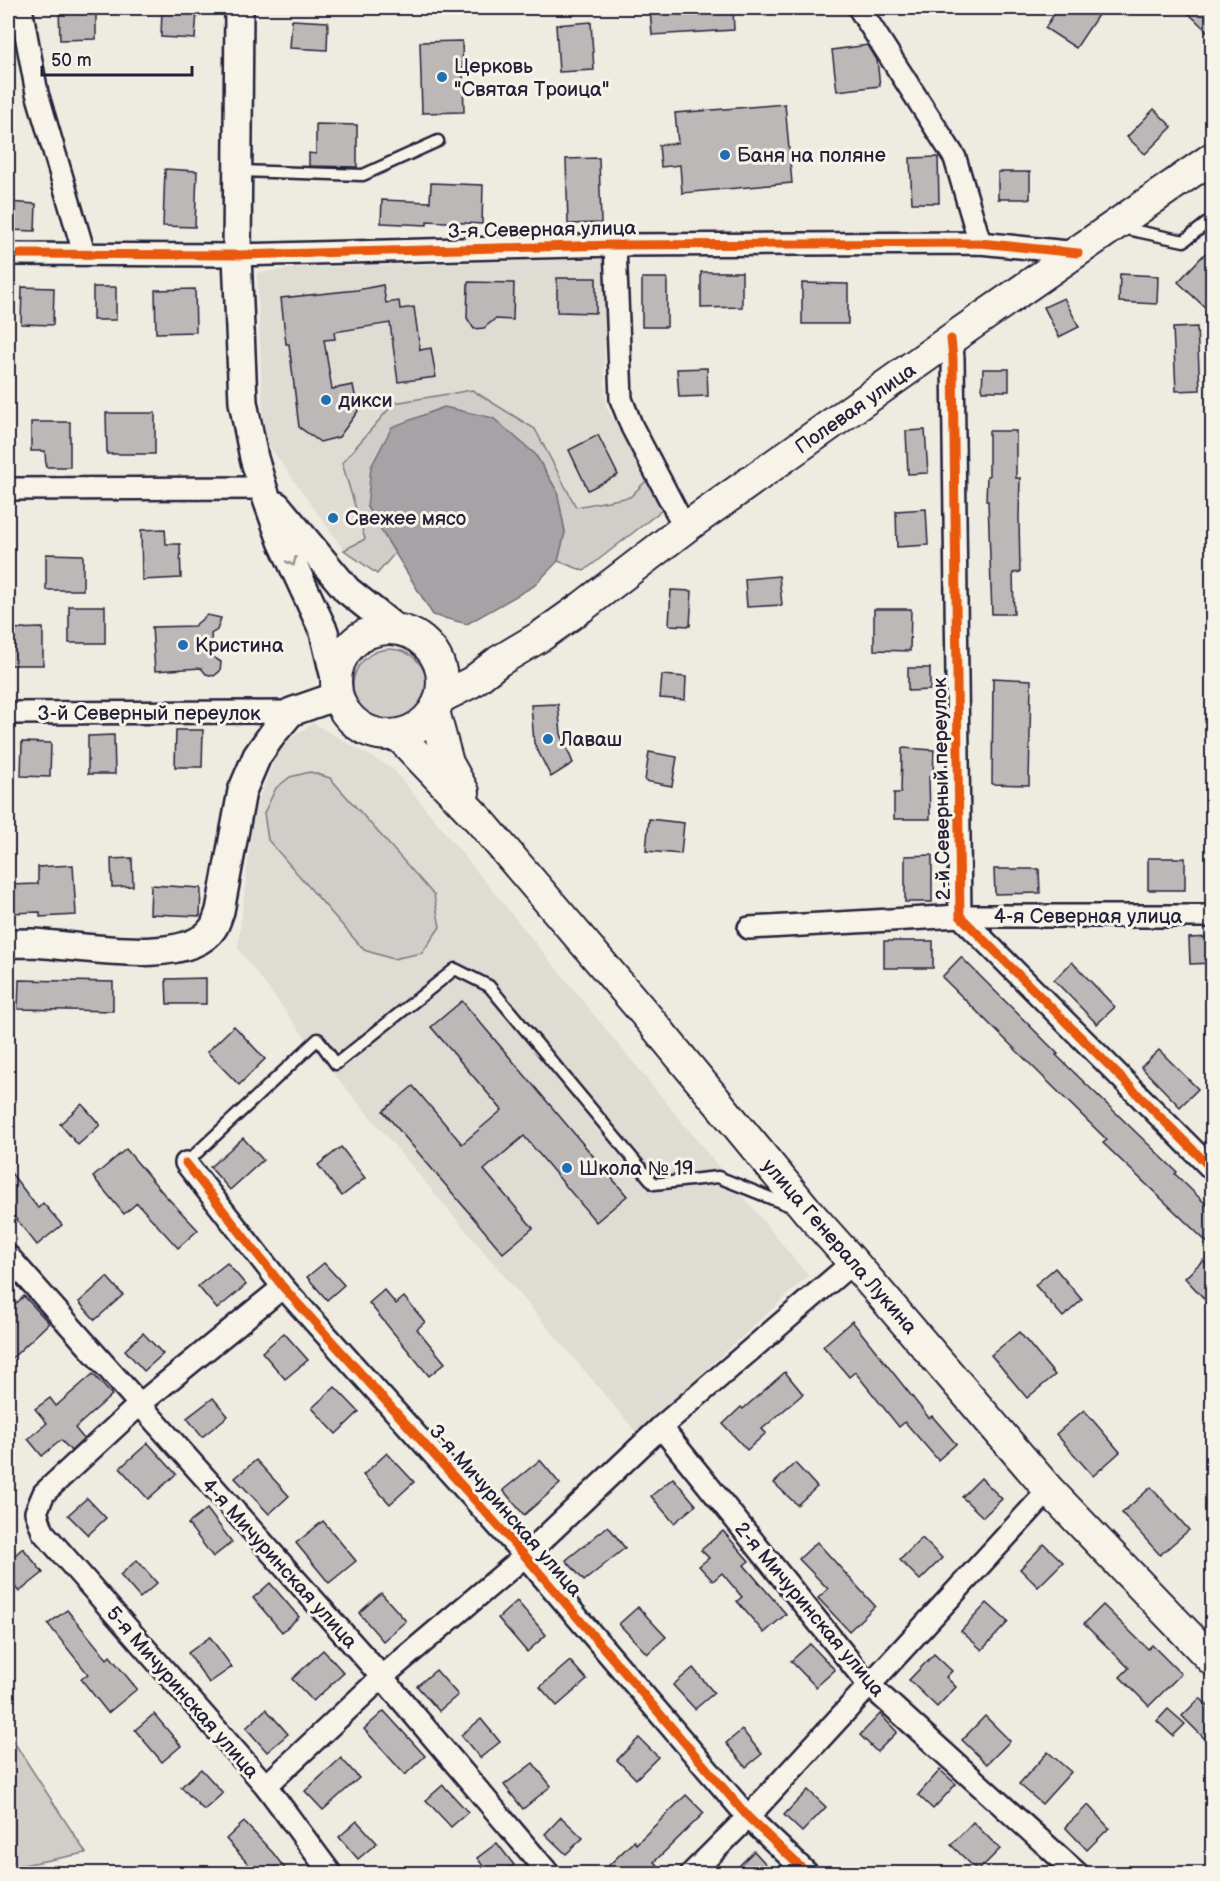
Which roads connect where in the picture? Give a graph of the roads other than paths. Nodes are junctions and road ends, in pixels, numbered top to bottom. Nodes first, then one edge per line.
1 (21, 8) edge
2 (239, 8) edge
3 (859, 8) edge
4 (438, 141) dead end
5 (1212, 158) edge
6 (237, 171) junction
7 (1211, 220) dead end
8 (1116, 226) junction
9 (980, 243) junction
10 (615, 245) junction
11 (84, 253) junction
12 (1078, 253) junction
13 (8, 254) edge
14 (237, 255) junction
15 (951, 339) junction
16 (263, 488) junction
17 (8, 489) edge
18 (685, 528) junction
19 (396, 629) junction
20 (436, 657) junction
21 (499, 661) junction
22 (336, 687) junction
23 (437, 705) junction
24 (291, 712) junction
25 (8, 713) edge
26 (398, 735) junction
27 (480, 821) junction
28 (960, 916) junction
29 (1212, 916) edge
30 (748, 928) dead end
31 (8, 944) edge
32 (186, 1163) joint
33 (1212, 1169) edge
34 (810, 1214) junction
35 (8, 1257) edge
36 (853, 1262) junction
37 (283, 1287) junction
38 (139, 1405) junction
39 (661, 1427) junction
40 (1049, 1490) junction
41 (525, 1556) junction
42 (1212, 1660) edge
43 (382, 1677) junction
44 (868, 1684) junction
45 (266, 1786) junction
46 (748, 1817) junction
47 (331, 1874) edge
48 (549, 1874) edge
49 (691, 1874) edge
50 (808, 1874) edge
51 (1078, 1874) edge

1 - 11 street
2 - 6 street
3 - 9 street
4 - 6 lane
5 - 8 main road, Полевая улица
6 - 14 street
7 - 8 lane
8 - 12 main road, Полевая улица
9 - 10 street, 3-я Северная улица
9 - 12 street, 3-я Северная улица
10 - 14 street, 3-я Северная улица
10 - 18 street
11 - 13 street, 3-я Северная улица
11 - 14 street, 3-я Северная улица
12 - 15 main road, Полевая улица
14 - 16 street
15 - 18 main road, Полевая улица
15 - 28 street, 2-й Северный переулок
16 - 17 street
16 - 19 street
16 -> 22 street
18 - 21 main road, Полевая улица
19 - 20 main road
19 - 22 main road
20 - 21 main road, Полевая улица
20 - 23 main road
21 - 23 main road, Полевая улица
22 - 24 street
22 - 26 main road
23 - 26 main road
23 - 27 main road, улица Генерала Лукина
24 - 25 street, 3-й Северный переулок
24 - 31 street
26 - 27 main road, улица Генерала Лукина
27 - 34 main road, улица Генерала Лукина
28 - 29 street, 4-я Северная улица
28 - 30 street, 4-я Северная улица
28 - 33 street, 2-й Северный переулок
32 - 34 lane
32 - 37 street, 3-я Мичуринская улица
34 - 36 main road, улица Генерала Лукина
35 - 38 street, 4-я Мичуринская улица
36 - 39 street
36 - 40 main road, улица Генерала Лукина
37 - 38 street
37 - 41 street, 3-я Мичуринская улица
38 - 43 street, 4-я Мичуринская улица
38 - 45 street, 5-я Мичуринская улица
39 - 41 street
39 - 44 street, 2-я Мичуринская улица
40 - 42 main road, улица Генерала Лукина
40 - 44 street
41 - 43 street
41 - 46 street, 3-я Мичуринская улица
43 - 45 street
43 - 48 street, 4-я Мичуринская улица
44 - 46 street
44 - 51 street, 2-я Мичуринская улица
45 - 47 street, 5-я Мичуринская улица
46 - 49 street
46 - 50 street, 3-я Мичуринская улица

